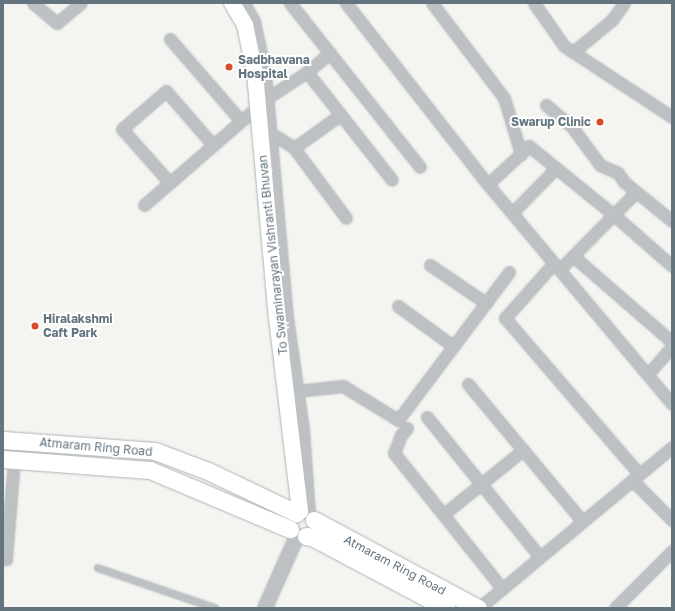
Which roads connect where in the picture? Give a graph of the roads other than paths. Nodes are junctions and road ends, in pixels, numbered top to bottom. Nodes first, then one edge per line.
1 (33, 3) edge
2 (81, 3) edge
3 (232, 3) edge
4 (244, 3) edge
5 (290, 3) edge
6 (346, 3) edge
7 (432, 3) edge
8 (534, 3) edge
9 (624, 3) edge
10 (170, 39) dead end
11 (573, 52) junction
12 (330, 53) junction
13 (307, 72) junction
14 (262, 103) junction
15 (546, 105) dead end
16 (340, 115) junction
17 (672, 116) edge
18 (241, 121) junction
19 (271, 133) junction
20 (213, 145) junction
21 (294, 148) junction
22 (521, 154) junction
23 (420, 167) dead end
24 (556, 168) junction
25 (392, 180) dead end
26 (170, 183) junction
27 (488, 184) junction
28 (636, 192) junction
29 (144, 205) dead end
30 (512, 213) junction
31 (614, 215) junction
32 (346, 218) dead end
33 (672, 221) edge
34 (573, 256) junction
35 (430, 265) dead end
36 (557, 266) junction
37 (672, 266) edge
38 (509, 272) dead end
39 (486, 303) junction
40 (398, 306) dead end
41 (672, 342) edge
42 (454, 346) junction
43 (672, 346) edge
44 (648, 374) junction
45 (468, 384) dead end
46 (297, 391) junction
47 (672, 404) edge
48 (427, 417) dead end
49 (407, 428) dead end
50 (3, 440) edge
51 (672, 447) edge
52 (523, 450) junction
53 (9, 460) edge
54 (636, 477) junction
55 (480, 484) junction
56 (305, 514) junction
57 (444, 514) junction
58 (672, 520) edge
59 (582, 521) junction
60 (298, 534) junction
61 (672, 551) edge
62 (539, 556) junction
63 (3, 559) edge
64 (98, 568) dead end
65 (501, 587) junction
66 (215, 608) edge
67 (265, 608) edge
68 (446, 608) edge
69 (478, 608) edge
70 (616, 608) edge

1 - 2 street
3 - 14 main road, To Swaminarayan Vishranti Bhuvan
4 - 14 street
5 - 12 street
6 - 27 street
7 - 22 street
8 - 11 street
9 - 11 street
10 - 18 street
11 - 17 street
12 - 13 street
12 - 23 street
13 - 14 street
13 - 16 street
14 - 18 street
14 - 19 street
14 - 56 main road, To Swaminarayan Vishranti Bhuvan
15 - 28 street
16 - 21 street
16 - 25 street
18 - 20 street
19 - 21 street
19 - 46 street
20 - 26 street
20 - 26 street
21 - 32 street
22 - 24 street
22 - 27 street
24 - 30 street
24 - 31 street
26 - 29 street
27 - 30 street
28 - 31 street
28 - 33 street
30 - 36 street
31 - 34 street
31 - 37 street
34 - 36 street
34 - 41 street
35 - 39 street
36 - 44 street
36 - 54 street
38 - 39 street
39 - 42 street
40 - 42 street
42 - 46 street
43 - 44 street
44 - 47 street
45 - 52 street
46 - 56 street
48 - 55 street
49 - 57 street
50 - 56 main road, Atmaram Ring Road
51 - 54 street
52 - 55 street
52 - 59 street
53 - 60 main road, Atmaram Ring Road
53 - 63 street
54 - 58 street
54 - 59 street
55 - 57 street
55 - 62 street
56 - 60 main road
56 - 60 main road
56 - 69 main road, Atmaram Ring Road
57 - 65 street
59 - 62 street
60 - 67 street
60 - 68 main road, Atmaram Ring Road
61 - 70 street
62 - 65 street
64 - 66 lane
65 - 69 street

